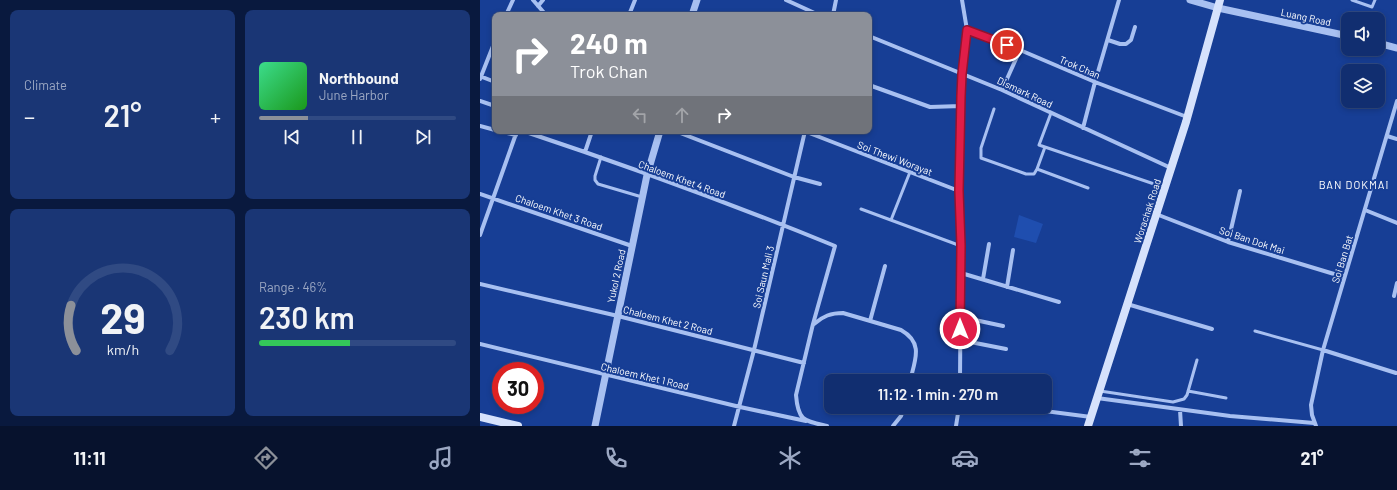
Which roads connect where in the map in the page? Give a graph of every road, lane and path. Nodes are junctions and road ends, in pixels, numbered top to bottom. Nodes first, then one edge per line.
1 (512, 0) edge
2 (533, 0) edge
3 (543, 0) edge
4 (635, 0) edge
5 (696, 0) edge
6 (786, 0) edge
7 (836, 0) edge
8 (962, 0) edge
9 (1119, 0) edge
10 (1190, 0) edge
11 (1352, 0) edge
12 (1375, 0) edge
13 (1219, 4) edge
14 (538, 6) junction
15 (507, 12) edge
16 (543, 12) edge
17 (630, 12) edge
18 (693, 12) edge
19 (812, 12) edge
20 (834, 12) edge
21 (1135, 27) dead end
22 (967, 30) junction
23 (1341, 34) edge
24 (872, 37) edge
25 (1108, 40) junction
26 (1385, 45) edge
27 (492, 48) edge
28 (1397, 48) edge
29 (1020, 50) junction
30 (962, 74) junction
31 (480, 77) edge
32 (492, 81) edge
33 (1095, 82) junction
34 (872, 86) edge
35 (1002, 90) junction
36 (480, 101) edge
37 (1397, 101) edge
38 (492, 105) edge
39 (961, 106) junction
40 (994, 109) dead end
41 (1051, 113) junction
42 (1187, 117) junction
43 (480, 126) edge
44 (1084, 128) junction
45 (492, 129) edge
46 (516, 134) edge
47 (532, 134) edge
48 (591, 134) edge
49 (659, 134) edge
50 (683, 134) edge
51 (804, 134) edge
52 (813, 134) edge
53 (1387, 136) junction
54 (1397, 139) edge
55 (1045, 147) junction
56 (585, 152) junction
57 (601, 157) junction
58 (1171, 168) junction
59 (1037, 169) junction
60 (910, 172) junction
61 (647, 175) junction
62 (794, 177) junction
63 (820, 184) dead end
64 (1088, 188) dead end
65 (1165, 188) junction
66 (959, 191) junction
67 (1240, 191) dead end
68 (480, 194) edge
69 (494, 198) junction
70 (643, 198) junction
71 (861, 209) dead end
72 (1365, 210) junction
73 (1156, 214) junction
74 (892, 220) junction
75 (1397, 223) edge
76 (783, 225) junction
77 (480, 235) edge
78 (1228, 242) junction
79 (988, 244) dead end
80 (633, 246) junction
81 (961, 246) junction
82 (1013, 250) dead end
83 (885, 266) dead end
84 (961, 273) junction
85 (1344, 277) junction
86 (983, 279) junction
87 (1397, 283) edge
88 (480, 284) edge
89 (1007, 286) junction
90 (1394, 296) dead end
91 (1059, 302) dead end
92 (1127, 304) junction
93 (618, 316) junction
94 (961, 317) junction
95 (870, 321) junction
96 (813, 324) junction
97 (1003, 326) dead end
98 (1212, 329) dead end
99 (1255, 330) dead end
100 (960, 340) junction
101 (480, 344) edge
102 (1006, 349) dead end
103 (754, 350) junction
104 (1323, 350) junction
105 (1197, 360) dead end
106 (804, 364) junction
107 (1396, 373) edge
108 (912, 374) edge
109 (960, 374) edge
110 (606, 375) junction
111 (1188, 391) junction
112 (1098, 395) junction
113 (1226, 398) dead end
114 (740, 407) junction
115 (1180, 410) junction
116 (1052, 412) edge
117 (902, 414) edge
118 (958, 414) edge
119 (480, 417) edge
120 (1091, 417) junction
121 (806, 421) junction
122 (495, 424) edge
123 (1315, 425) edge
124 (518, 426) edge
125 (595, 426) edge
126 (734, 426) edge
127 (827, 426) edge
128 (893, 426) edge
129 (956, 426) edge
130 (1088, 426) edge
131 (1181, 426) edge

1 - 15 street
2 - 14 street
3 - 14 street
4 - 17 street
5 - 18 street
6 - 19 street
7 - 20 street
8 - 22 street
9 - 25 street
10 - 13 street, Luang Road
11 - 12 lane
13 - 23 street, Luang Road
13 - 42 main road, Worachak Road
14 - 16 street
21 - 25 street
22 - 29 street, Trok Chan
22 - 30 street
24 - 30 street, Dismark Road
25 - 33 street
26 - 28 street
27 - 31 street
29 - 33 street, Trok Chan
29 - 35 street
30 - 35 street, Dismark Road
30 - 39 street
31 - 32 street
33 - 42 street, Trok Chan
33 - 44 street
34 - 39 street
35 - 41 street, Dismark Road
36 - 38 street
37 - 53 street, Soi Ban Bat
39 - 66 street
40 - 59 lane
41 - 44 street, Dismark Road
41 - 55 lane
42 - 58 main road, Worachak Road
43 - 45 street
44 - 58 street, Dismark Road
46 - 69 street
47 - 56 street, Chaloem Khet 4 Road
48 - 56 street
49 - 61 street, Yukol 2 Road
50 - 62 street
51 - 62 street, Soi Saun Mali 3
52 - 60 street, Soi Thewi Worayat
53 - 54 street
53 - 72 street, Soi Ban Bat
55 - 59 lane
55 - 65 lane
56 - 57 street, Chaloem Khet 4 Road
57 - 61 street, Chaloem Khet 4 Road
57 - 70 lane
58 - 65 main road, Worachak Road
59 - 64 lane
60 - 66 street, Soi Thewi Worayat
60 - 74 lane
61 - 70 street, Yukol 2 Road
61 - 76 street, Chaloem Khet 4 Road
62 - 63 street
62 - 76 street, Soi Saun Mali 3
65 - 73 main road, Worachak Road
66 - 81 street
67 - 78 street
68 - 69 street, Chaloem Khet 3 Road
69 - 77 street
69 - 80 street, Chaloem Khet 3 Road
70 - 80 street, Yukol 2 Road
71 - 74 lane
72 - 75 street
72 - 85 street, Soi Ban Bat
73 - 78 street, Soi Ban Dok Mai
73 - 92 main road, Worachak Road
74 - 81 lane
76 - 96 street, Chaloem Khet 4 Road
76 - 103 street, Soi Saun Mali 3
78 - 85 street, Soi Ban Dok Mai
79 - 86 street
80 - 93 street, Yukol 2 Road
81 - 84 street
82 - 89 street
83 - 95 street
84 - 86 street
84 - 94 street
85 - 104 street, Soi Ban Bat
86 - 89 street
87 - 90 street
88 - 93 street, Chaloem Khet 2 Road
89 - 91 street
92 - 98 street
92 - 112 main road, Worachak Road
93 - 103 street, Chaloem Khet 2 Road
93 - 110 street, Yukol 2 Road
94 - 97 street
94 - 100 street
95 - 96 street
95 - 108 street
96 - 106 street
99 - 104 lane
100 - 102 street
100 - 109 street
101 - 110 street, Chaloem Khet 1 Road
103 - 106 street, Chaloem Khet 2 Road
103 - 114 street, Soi Saun Mali 3
104 - 107 street
104 - 123 street, Soi Ban Bat
105 - 111 lane
106 - 121 street
110 - 114 street, Chaloem Khet 1 Road
110 - 125 street, Yukol 2 Road
111 - 112 lane
111 - 113 lane
112 - 115 street, Soi Ban Bat
112 - 120 main road, Worachak Road
114 - 121 street, Chaloem Khet 1 Road
114 - 126 street, Soi Saun Mali 3
115 - 123 street, Soi Ban Bat
115 - 131 street
116 - 120 street
117 - 128 street
118 - 129 street
119 - 122 main road
120 - 130 main road, Worachak Road
121 - 127 street, Chaloem Khet 1 Road
122 - 124 main road

